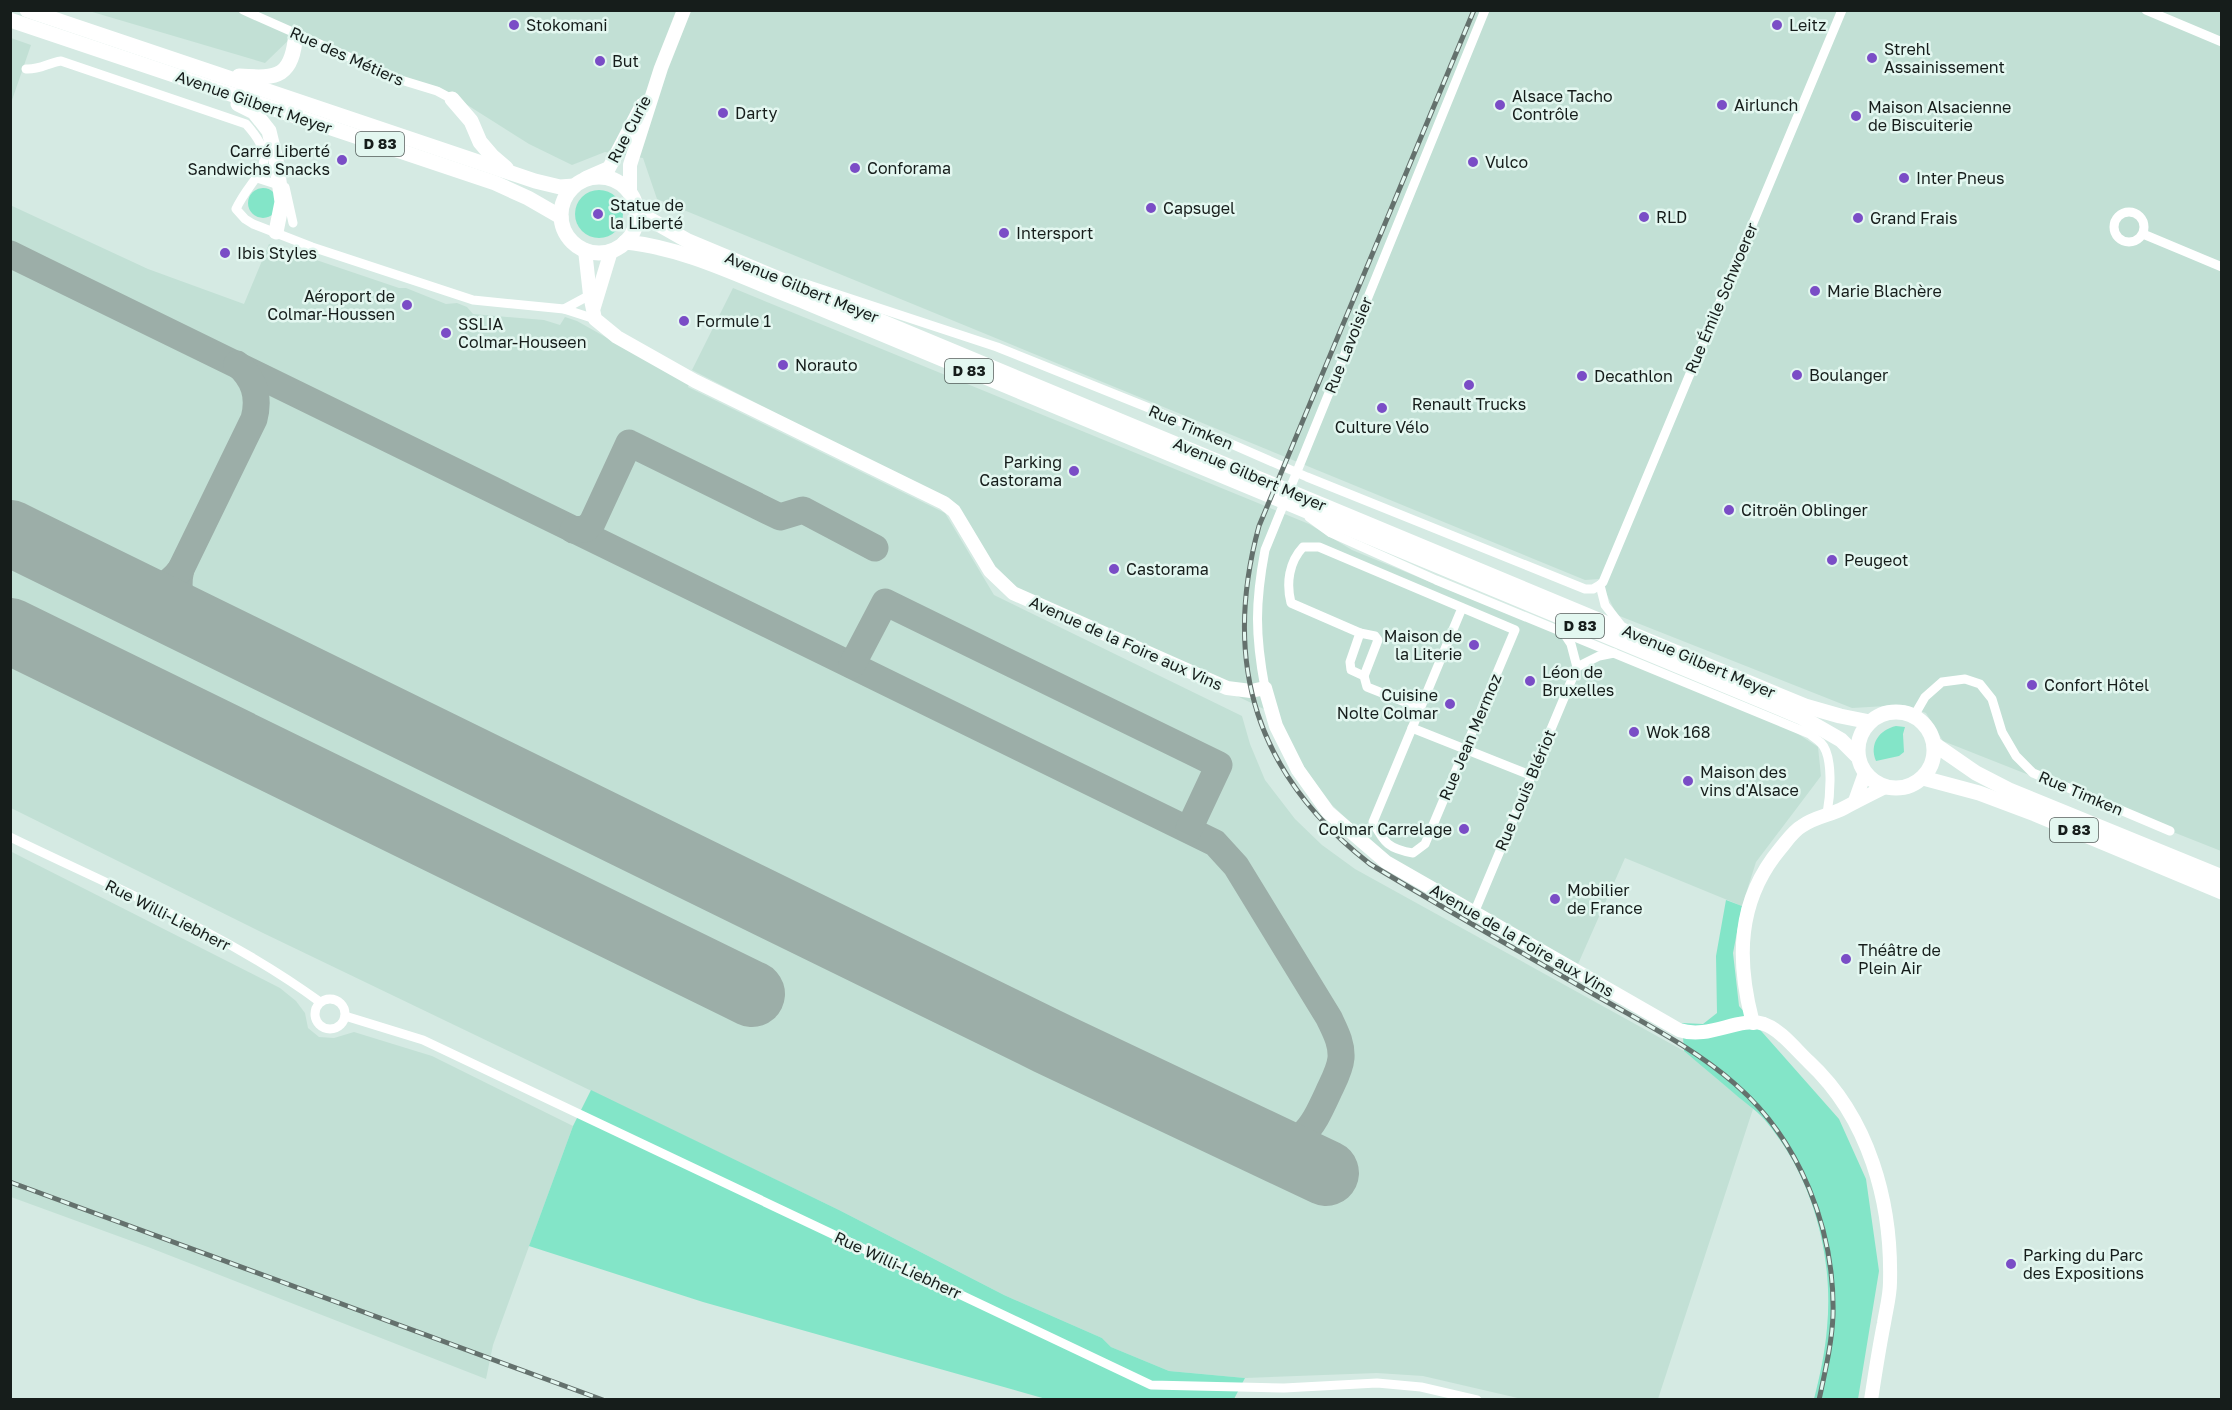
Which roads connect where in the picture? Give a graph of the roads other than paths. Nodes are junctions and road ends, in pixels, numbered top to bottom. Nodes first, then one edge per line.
1 (27, 10) edge
2 (243, 10) edge
3 (684, 10) edge
4 (1485, 10) edge
5 (1842, 10) edge
6 (2146, 10) edge
7 (10, 21) edge
8 (296, 33) junction
9 (2222, 42) edge
10 (661, 68) junction
11 (26, 69) dead end
12 (217, 74) junction
13 (195, 82) junction
14 (452, 99) joint
15 (513, 174) junction
16 (258, 178) junction
17 (580, 182) junction
18 (279, 185) junction
19 (630, 193) junction
20 (637, 212) junction
21 (561, 217) junction
22 (293, 224) dead end
23 (274, 231) junction
24 (2143, 234) dead end
25 (625, 242) junction
26 (585, 250) junction
27 (611, 251) junction
28 (2222, 267) edge
29 (776, 276) junction
30 (593, 308) junction
31 (564, 309) junction
32 (1261, 486) junction
33 (1298, 501) junction
34 (1436, 580) junction
35 (1600, 585) junction
36 (1489, 602) junction
37 (1462, 608) junction
38 (1625, 630) junction
39 (1563, 632) junction
40 (1360, 633) junction
41 (1615, 653) junction
42 (1577, 667) junction
43 (1364, 676) junction
44 (1264, 688) junction
45 (1419, 708) junction
46 (1914, 716) junction
47 (1870, 722) junction
48 (1412, 728) junction
49 (1934, 744) junction
50 (1465, 749) junction
51 (1858, 757) junction
52 (1865, 773) junction
53 (1530, 775) junction
54 (1923, 778) junction
55 (1885, 787) junction
56 (1855, 801) junction
57 (1827, 814) junction
58 (2170, 831) dead end
59 (10, 837) edge
60 (2222, 877) edge
61 (2222, 892) edge
62 (1474, 914) junction
63 (321, 1002) junction
64 (345, 1016) junction
65 (1753, 1023) junction
66 (1477, 1400) edge
67 (1871, 1400) edge

1 - 12 main road, Avenue Gilbert Meyer / D 83
2 - 8 street, Rue des Métiers
3 - 10 street, Rue Curie
4 - 44 street, Rue Lavoisier
5 - 35 street, Rue Émile Schwoerer
6 - 9 street
7 - 13 main road, Avenue Gilbert Meyer / D 83
8 - 12 main road
8 - 14 street, Rue des Métiers
10 - 17 street, Rue Curie
10 - 19 street, Rue Curie
11 - 16 street
12 - 15 main road, Avenue Gilbert Meyer / D 83
13 - 18 main road
13 - 21 main road, Avenue Gilbert Meyer / D 83
14 - 15 main road
15 - 17 main road, Avenue Gilbert Meyer / D 83
16 - 18 street
16 - 23 street, Avenue de la Foire aux Vins
17 - 19 main road
17 - 21 main road
18 - 22 street
18 - 23 main road
19 - 20 main road
20 - 25 main road
20 - 29 main road, Avenue Gilbert Meyer / D 83
21 - 26 main road
23 - 31 street, Avenue de la Foire aux Vins
24 - 28 street
25 - 27 main road
25 - 32 main road, Avenue Gilbert Meyer / D 83
26 - 27 main road
26 - 30 street
27 - 30 street
29 - 32 main road, Avenue Gilbert Meyer / D 83
29 - 35 street, Rue Timken
30 - 31 street
30 - 31 street, Avenue de la Foire aux Vins
30 - 44 street, Avenue de la Foire aux Vins
32 - 33 main road, Avenue Gilbert Meyer / D 83
33 - 34 street, Avenue Gilbert Meyer
33 - 38 main road, Avenue Gilbert Meyer / D 83
33 - 51 main road, Avenue Gilbert Meyer / D 83
34 - 36 street, Avenue Gilbert Meyer
34 - 37 street
35 - 38 street
36 - 37 street
36 - 39 street, Avenue Gilbert Meyer
37 - 40 street
37 - 45 street
37 - 50 street, Rue Jean Mermoz
38 - 47 main road, Avenue Gilbert Meyer / D 83
39 - 41 street, Avenue Gilbert Meyer
39 - 42 street
40 - 43 street
40 - 43 street
41 - 42 street
41 - 57 street, Avenue Gilbert Meyer
42 - 53 street, Rue Louis Blériot
43 - 45 street
44 - 62 street, Avenue de la Foire aux Vins
45 - 48 street
46 - 47 main road
46 - 49 main road
46 - 58 street, Rue Timken
47 - 51 main road
48 - 50 street
48 - 50 street, Rue Jean Mermoz
49 - 54 main road
49 - 60 main road, D 83
50 - 53 street
51 - 52 main road, Avenue Gilbert Meyer
52 - 55 main road
52 - 56 street
53 - 62 street, Rue Louis Blériot
54 - 55 main road
54 - 61 main road, D 83
55 - 56 street
56 - 57 street
57 - 65 street
59 - 63 street, Rue Willi-Liebherr
62 - 65 street, Avenue de la Foire aux Vins
63 - 64 street, Rue Willi-Liebherr
63 - 64 street
64 - 66 street, Rue Willi-Liebherr
65 - 67 street

